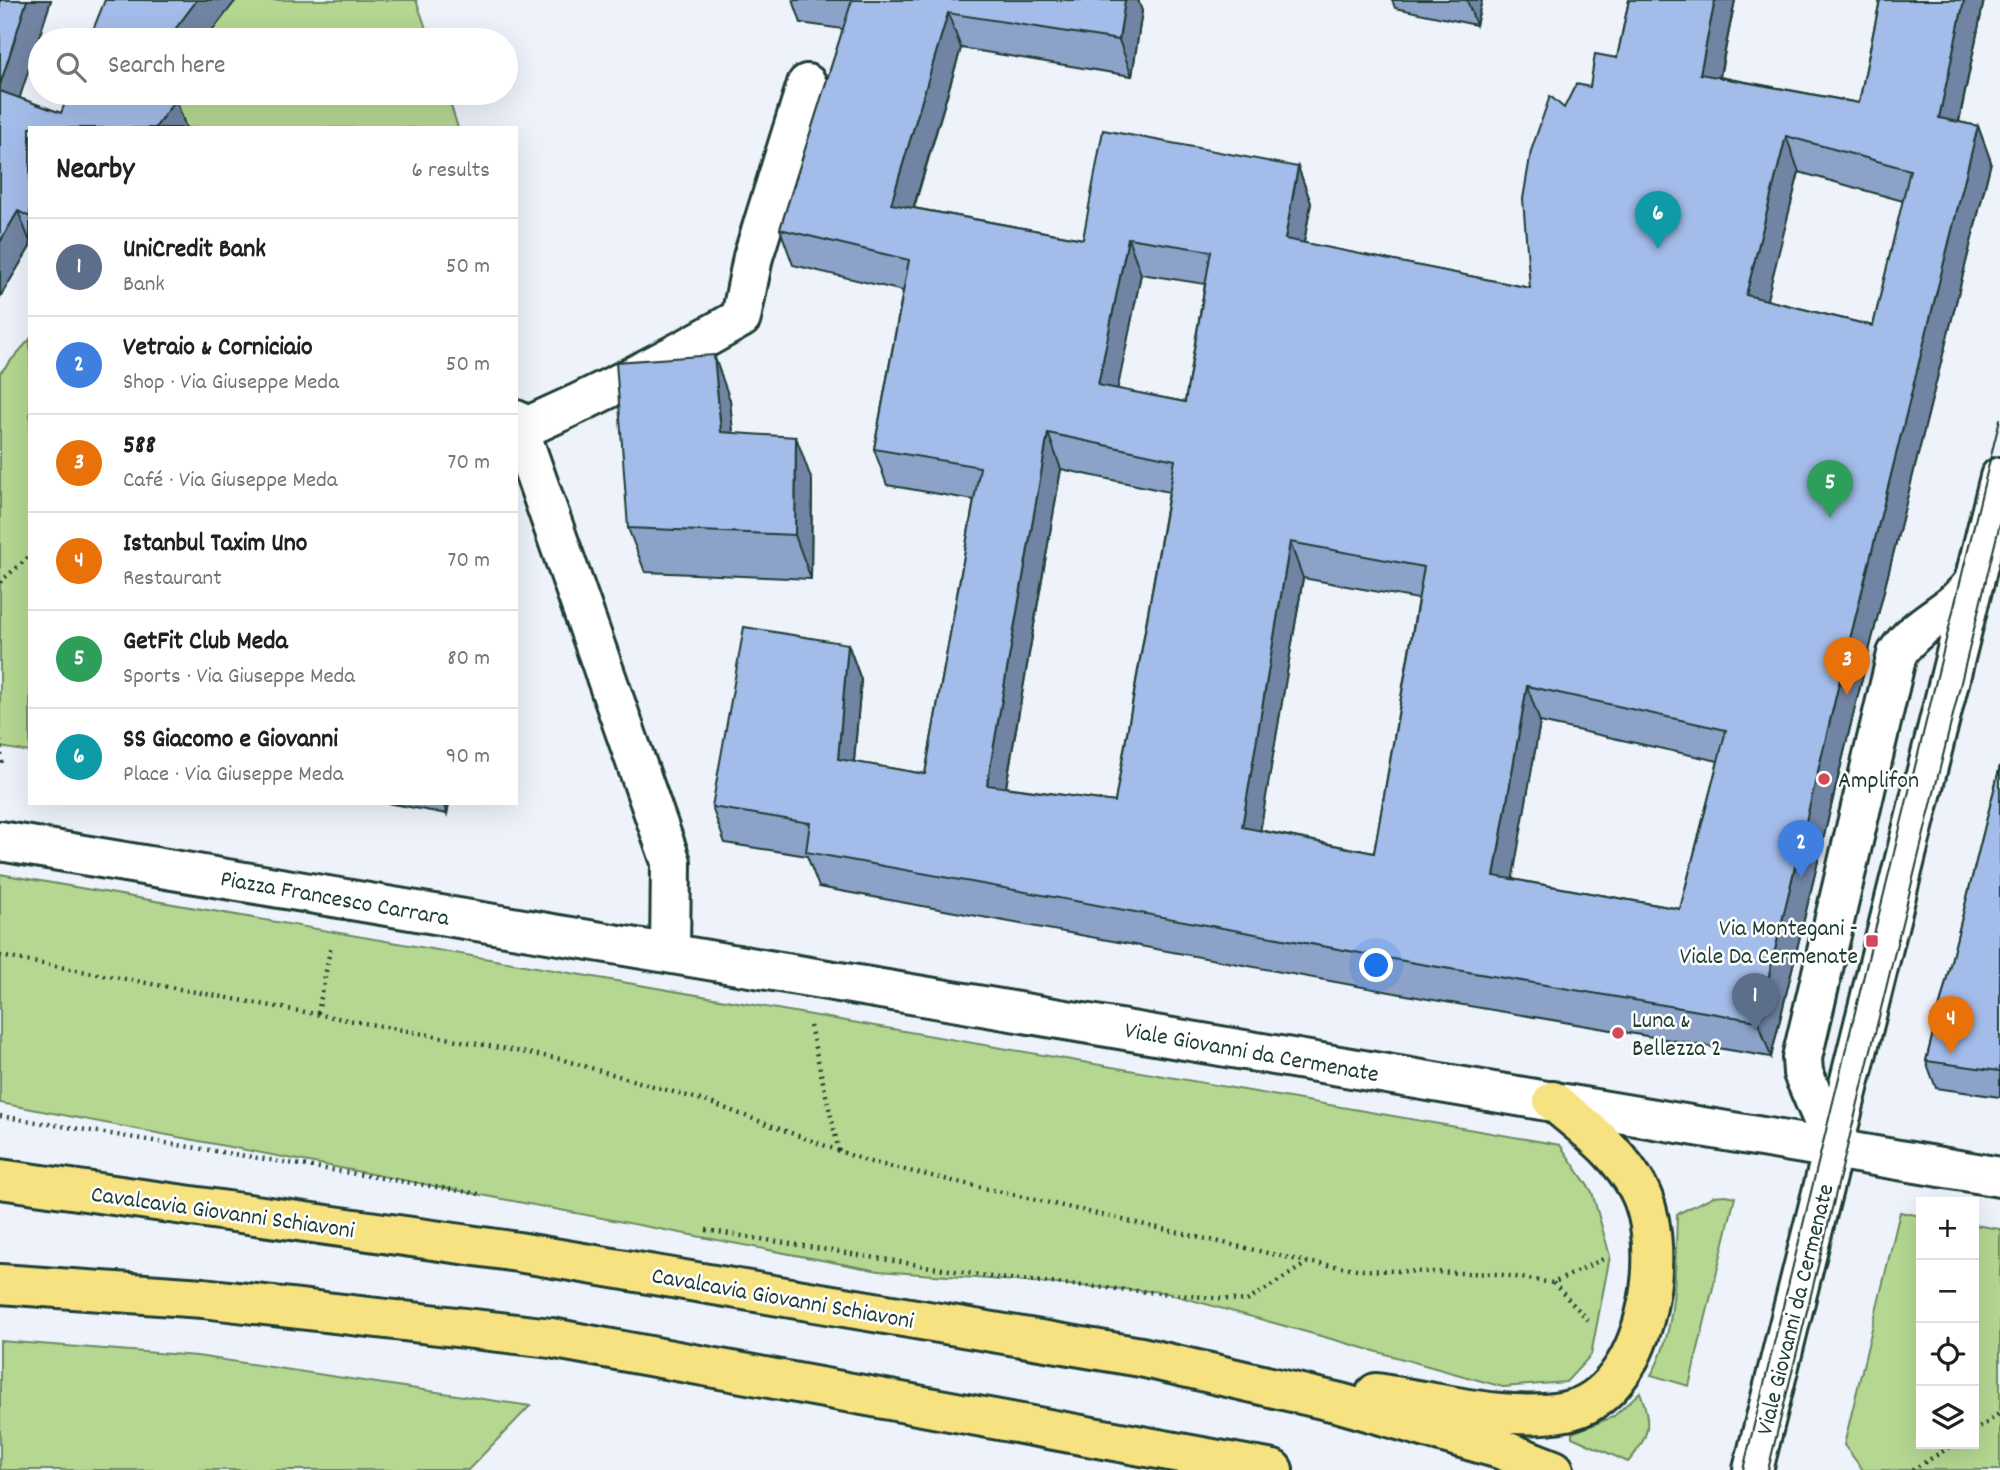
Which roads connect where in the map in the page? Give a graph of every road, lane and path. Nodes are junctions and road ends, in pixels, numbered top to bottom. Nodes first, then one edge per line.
1 (807, 85) dead end
2 (519, 425) edge
3 (2000, 477) edge
4 (28, 558) edge
5 (0, 582) edge
6 (1974, 582) junction
7 (0, 740) edge
8 (2, 766) dead end
9 (0, 841) edge
10 (332, 940) dead end
11 (670, 953) junction
12 (0, 956) edge
13 (318, 1013) junction
14 (808, 1019) dead end
15 (1553, 1101) junction
16 (0, 1116) edge
17 (1835, 1148) junction
18 (839, 1151) junction
19 (2000, 1177) edge
20 (0, 1179) edge
21 (492, 1196) dead end
22 (697, 1229) dead end
23 (1610, 1256) dead end
24 (1307, 1262) junction
25 (1553, 1283) junction
26 (0, 1284) edge
27 (1596, 1328) dead end
28 (1141, 1357) junction
29 (2000, 1413) edge
30 (1979, 1428) edge
31 (1947, 1449) edge
32 (1273, 1470) edge
33 (1554, 1470) edge
34 (1753, 1470) edge
35 (1912, 1470) edge

1 - 2 street
2 - 11 street
3 - 6 street
4 - 5 path
6 - 17 street
6 - 17 street
7 - 8 path
9 - 11 street, Piazza Francesco Carrara
10 - 13 path
11 - 15 street, Viale Giovanni da Cermenate
12 - 13 path
13 - 18 path
14 - 18 path
15 - 17 street, Viale Giovanni da Cermenate
15 - 28 main road
16 - 21 path
17 - 19 street, Viale Giovanni da Cermenate
17 - 34 street, Viale Giovanni da Cermenate
18 - 24 path
20 - 28 main road, Cavalcavia Giovanni Schiavoni
22 - 24 path
23 - 25 path
24 - 25 path
25 - 27 path
26 - 32 main road
28 - 33 main road, Cavalcavia Giovanni Schiavoni
29 - 30 path
31 - 35 path

